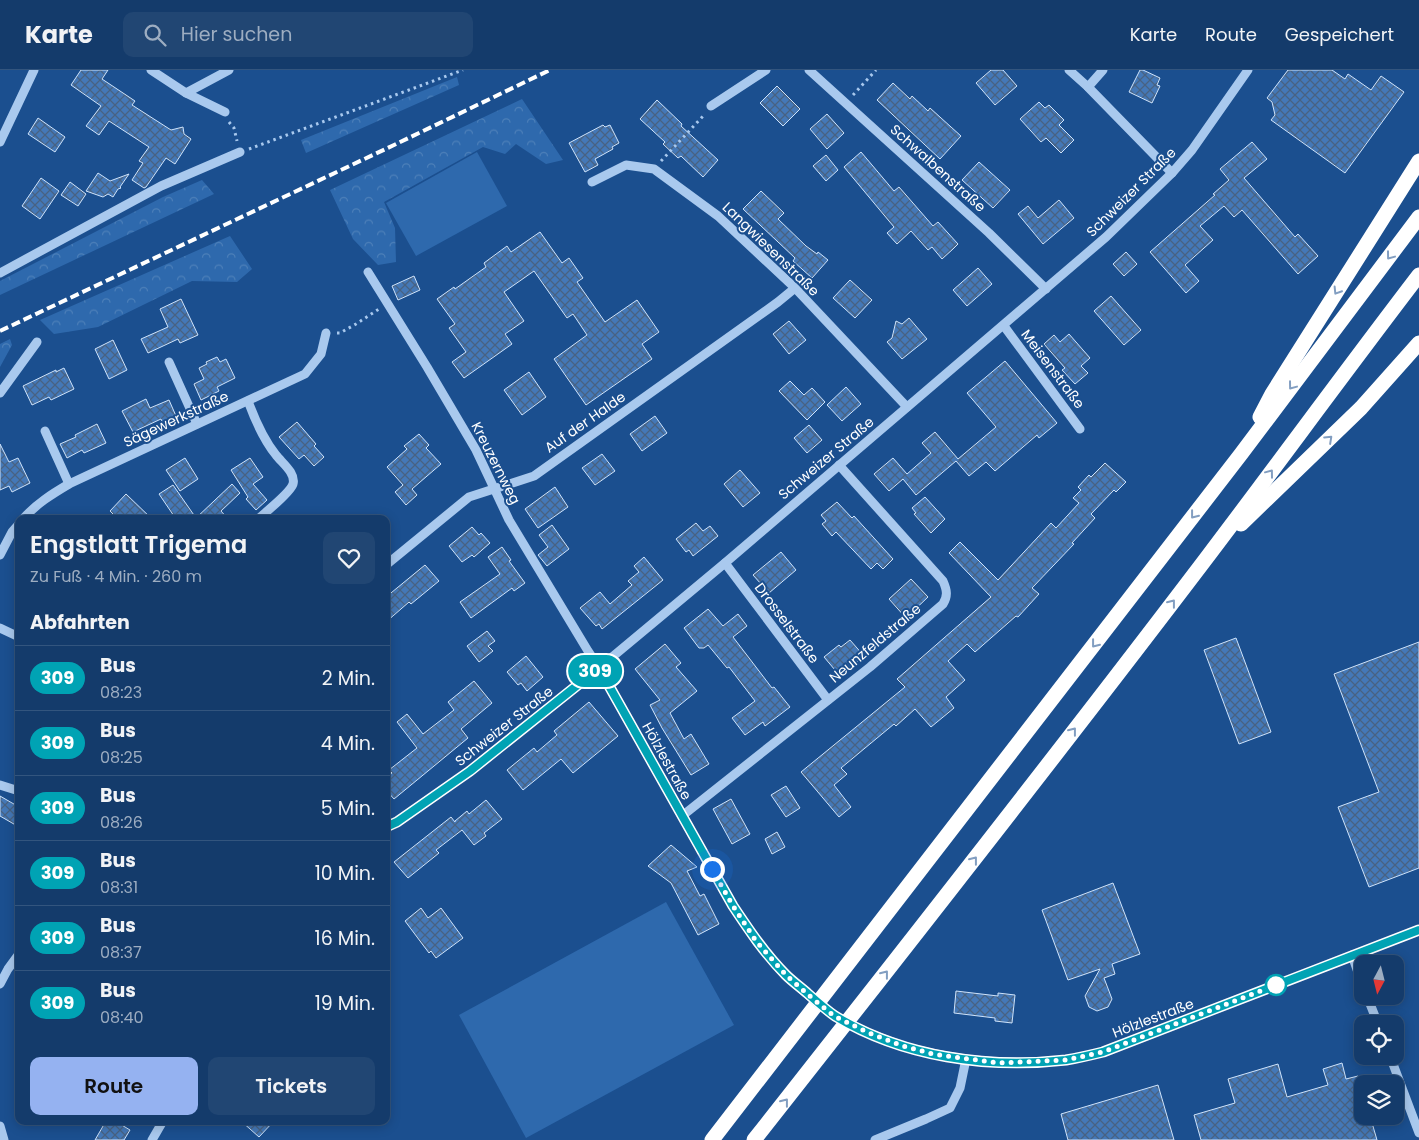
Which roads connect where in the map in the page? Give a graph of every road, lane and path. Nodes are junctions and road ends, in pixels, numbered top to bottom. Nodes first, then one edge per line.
1 (34, 70) edge
2 (151, 70) edge
3 (229, 70) edge
4 (463, 70) edge
5 (766, 70) edge
6 (810, 70) edge
7 (876, 70) edge
8 (1069, 70) edge
9 (1103, 70) edge
10 (1248, 70) edge
11 (1088, 87) junction
12 (856, 91) dead end
13 (186, 93) junction
14 (711, 106) joint
15 (225, 112) joint
16 (0, 142) edge
17 (240, 152) junction
18 (1419, 161) edge
19 (654, 169) junction
20 (1172, 173) junction
21 (592, 182) dead end
22 (1419, 217) edge
23 (368, 272) dead end
24 (0, 273) edge
25 (1419, 275) edge
26 (795, 288) junction
27 (1046, 290) junction
28 (386, 304) junction
29 (1004, 326) junction
30 (326, 333) joint
31 (37, 342) dead end
32 (1419, 343) edge
33 (169, 362) dead end
34 (0, 393) edge
35 (248, 401) junction
36 (907, 407) junction
37 (197, 424) junction
38 (1080, 428) dead end
39 (44, 431) dead end
40 (1242, 454) junction
41 (838, 465) junction
42 (69, 484) junction
43 (495, 489) junction
44 (27, 515) edge
45 (262, 515) edge
46 (15, 529) edge
47 (0, 555) edge
48 (1206, 559) junction
49 (390, 562) edge
50 (725, 563) junction
51 (0, 628) edge
52 (15, 634) edge
53 (599, 668) junction
54 (828, 700) junction
55 (0, 785) edge
56 (15, 790) edge
57 (682, 816) junction
58 (390, 825) edge
59 (1419, 930) edge
60 (1352, 955) junction
61 (15, 959) edge
62 (1354, 961) edge
63 (0, 984) edge
64 (966, 1059) junction
65 (1393, 1065) edge
66 (161, 1125) edge
67 (0, 1126) edge
68 (1419, 1133) edge
69 (4, 1140) edge
70 (152, 1140) edge
71 (712, 1140) edge
72 (754, 1140) edge
73 (875, 1140) edge

1 - 16 street
2 - 13 street
3 - 13 street
4 - 17 path
5 - 14 street
6 - 27 street, Schwalbenstraße
7 - 12 path
8 - 11 street
9 - 11 street
10 - 20 street, Schweizer Straße
11 - 20 street
13 - 15 street
14 - 19 path
15 - 17 path
17 - 24 street
18 -> 40 highway
19 - 21 street, Langwiesenstraße
19 - 26 street, Langwiesenstraße
20 - 27 street, Schweizer Straße
22 -> 40 highway
23 - 28 street, Kreuzernweg
48 -> 25 highway
26 - 36 street, Langwiesenstraße
26 - 43 street, Auf der Halde
27 - 29 street, Schweizer Straße
28 - 30 path
28 - 43 street, Kreuzernweg
29 - 36 street, Schweizer Straße
29 - 38 street, Meisenstraße
30 - 35 street, Sägewerkstraße
31 - 34 street
48 -> 32 highway
33 - 37 street
35 - 37 street, Sägewerkstraße
35 - 45 street
36 - 41 street, Schweizer Straße
37 - 42 street, Sägewerkstraße
39 - 42 street
40 -> 71 highway
41 - 50 street, Schweizer Straße
41 - 54 street, Neunzfeldstraße
42 - 44 street, Sägewerkstraße
43 - 49 street, Auf der Halde
43 - 53 street, Kreuzernweg
46 - 47 street
72 -> 48 highway
50 - 53 street, Schweizer Straße
50 - 54 street, Drosselstraße
51 - 52 street
53 - 57 street, Hölzlestraße
53 - 58 street, Schweizer Straße
54 - 57 street, Neunzfeldstraße
55 - 56 street
57 - 64 street, Hölzlestraße, bridge
59 - 60 street, Hölzlestraße
60 - 62 street
60 - 64 street, Hölzlestraße
61 - 63 street
64 - 73 street
65 - 68 street
66 - 70 street
67 - 69 street

